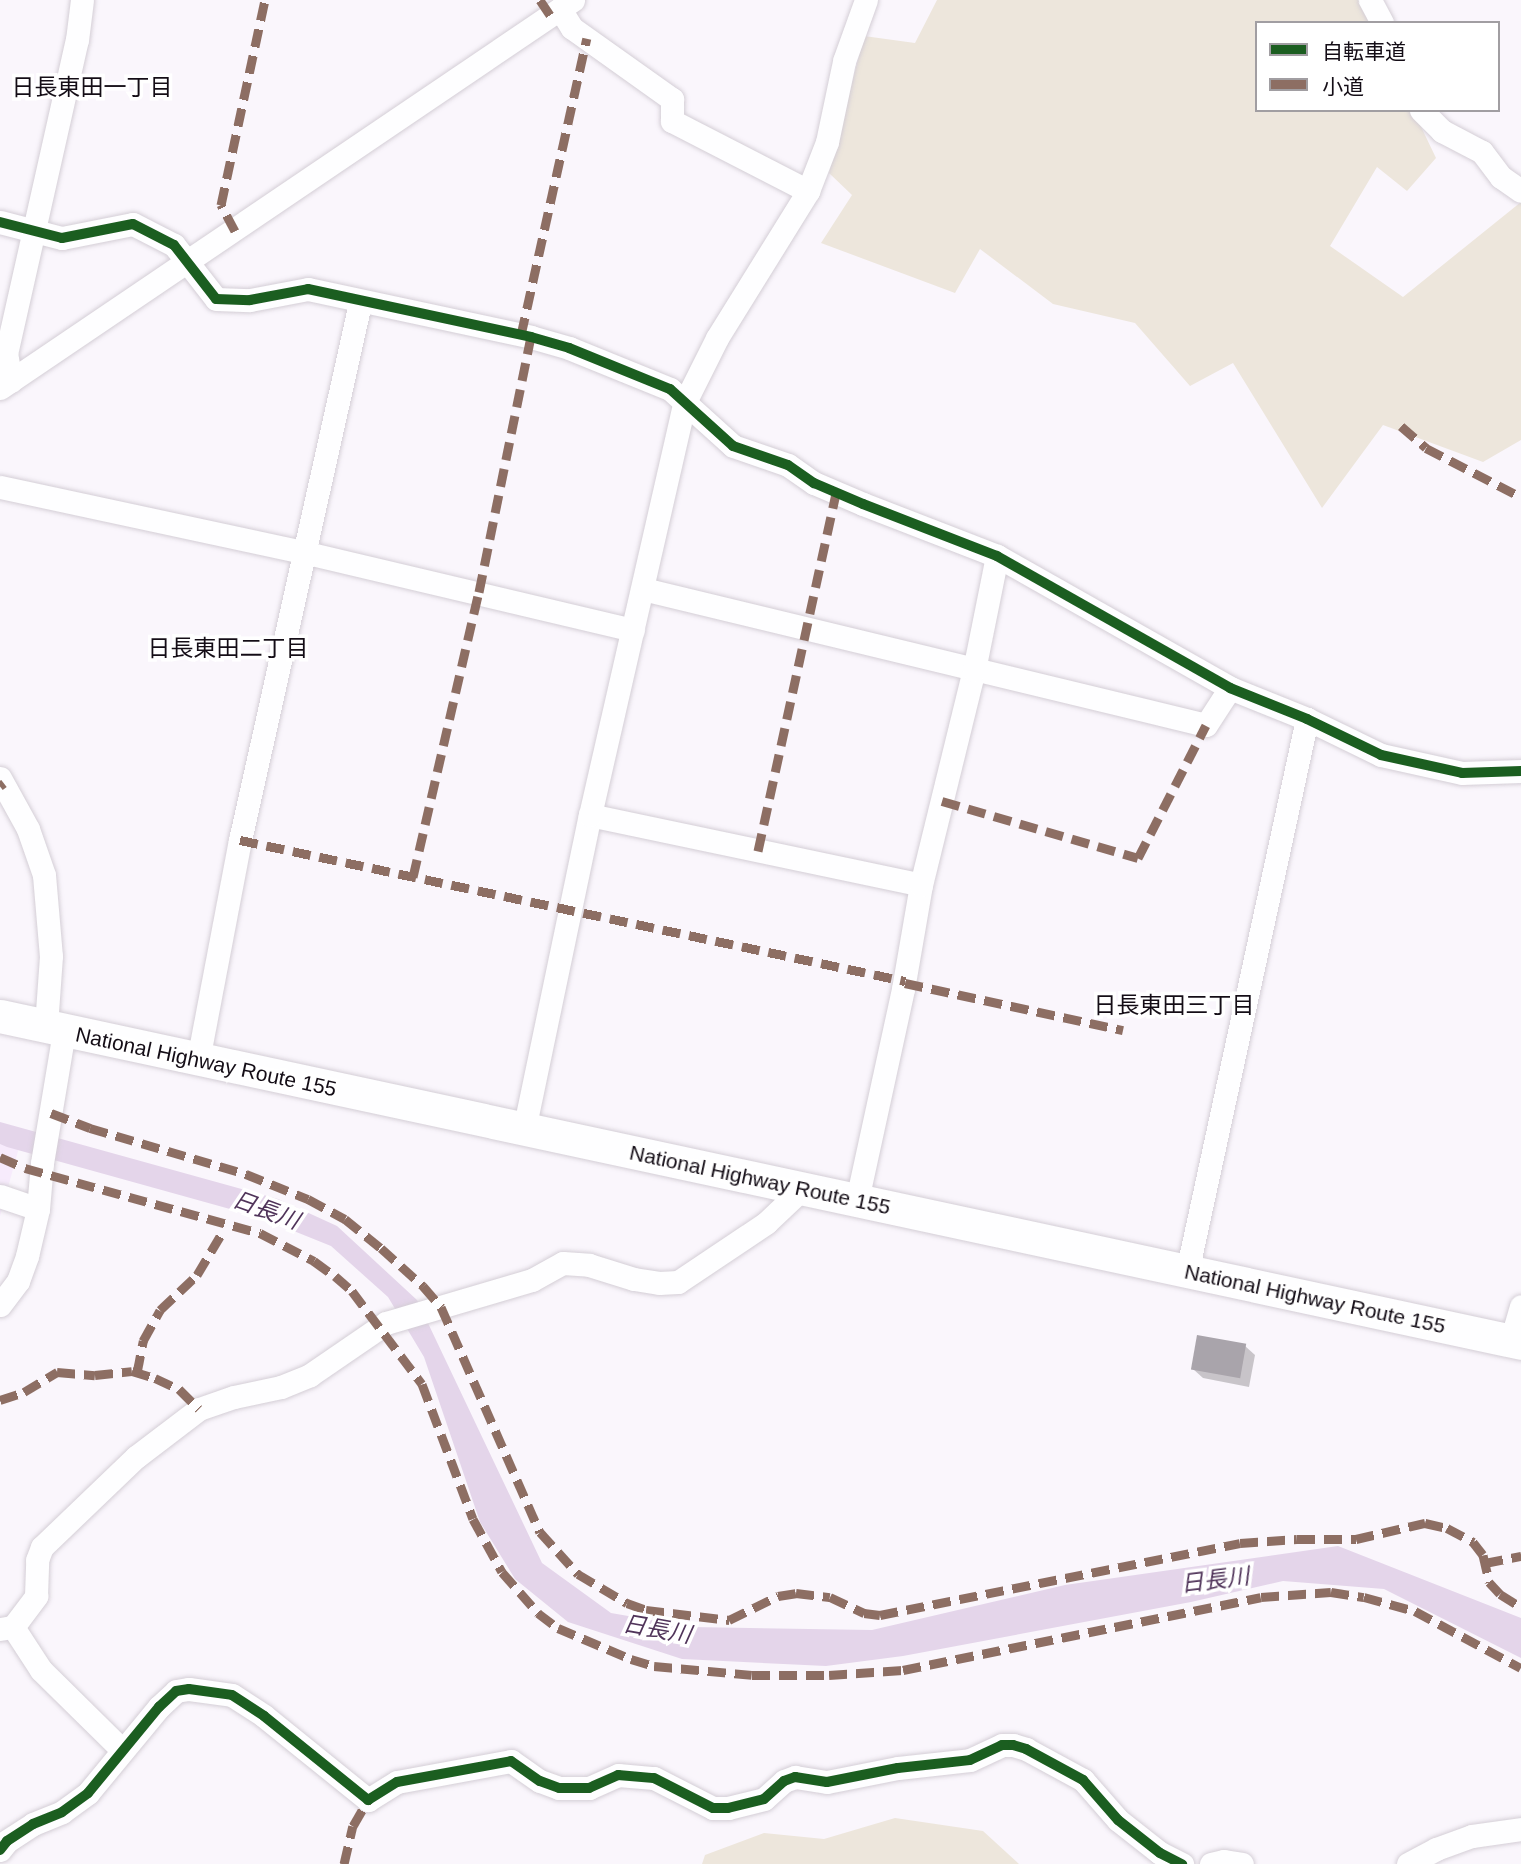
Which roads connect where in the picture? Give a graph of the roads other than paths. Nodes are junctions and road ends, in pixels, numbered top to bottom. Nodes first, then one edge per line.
1 (82, 0) edge
2 (866, 0) edge
3 (1370, 0) edge
4 (567, 5) edge
5 (1381, 21) edge
6 (1423, 112) edge
7 (808, 191) junction
8 (1521, 191) edge
9 (0, 222) edge
10 (32, 232) junction
11 (186, 264) junction
12 (360, 303) junction
13 (6, 384) edge
14 (684, 404) junction
15 (0, 487) edge
16 (303, 552) junction
17 (997, 556) junction
18 (643, 589) junction
19 (633, 630) junction
20 (974, 670) junction
21 (1230, 688) junction
22 (1307, 719) junction
23 (1521, 771) edge
24 (0, 778) edge
25 (590, 815) junction
26 (921, 885) junction
27 (0, 1016) edge
28 (55, 1029) junction
29 (198, 1060) junction
30 (524, 1130) junction
31 (803, 1188) junction
32 (0, 1196) edge
33 (857, 1200) junction
34 (38, 1209) junction
35 (1187, 1272) junction
36 (0, 1305) edge
37 (1521, 1306) edge
38 (1516, 1342) edge
39 (6, 1628) edge
40 (121, 1749) junction
41 (1521, 1829) edge
42 (0, 1850) edge
43 (1182, 1864) edge
44 (1211, 1864) edge
45 (1242, 1864) edge
46 (1408, 1864) edge

1 - 10 street
2 - 7 street
3 - 5 street
4 - 7 street
4 - 11 street
6 - 8 street
7 - 14 street
9 - 10 street
10 - 11 street
10 - 13 street
11 - 12 street
11 - 13 street
12 - 14 street
12 - 16 street
14 - 17 street
14 - 18 street
15 - 16 street
16 - 19 street
16 - 29 street
17 - 20 street
17 - 21 street
18 - 19 street
18 - 20 street
19 - 25 street
20 - 21 street
20 - 26 street
21 - 22 street
22 - 23 street
22 - 35 street
24 - 28 street
25 - 26 street
25 - 30 street
26 - 33 street
27 - 28 highway, National Highway Route 155
28 - 29 highway, National Highway Route 155
28 - 34 street
29 - 30 highway, National Highway Route 155
30 - 31 highway, National Highway Route 155
31 - 33 highway, National Highway Route 155
31 - 39 street
32 - 34 street
33 - 35 highway, National Highway Route 155
34 - 36 street
35 - 38 highway, National Highway Route 155
37 - 38 street
39 - 40 street
40 - 42 street
40 - 43 street
41 - 46 street
44 - 45 street

